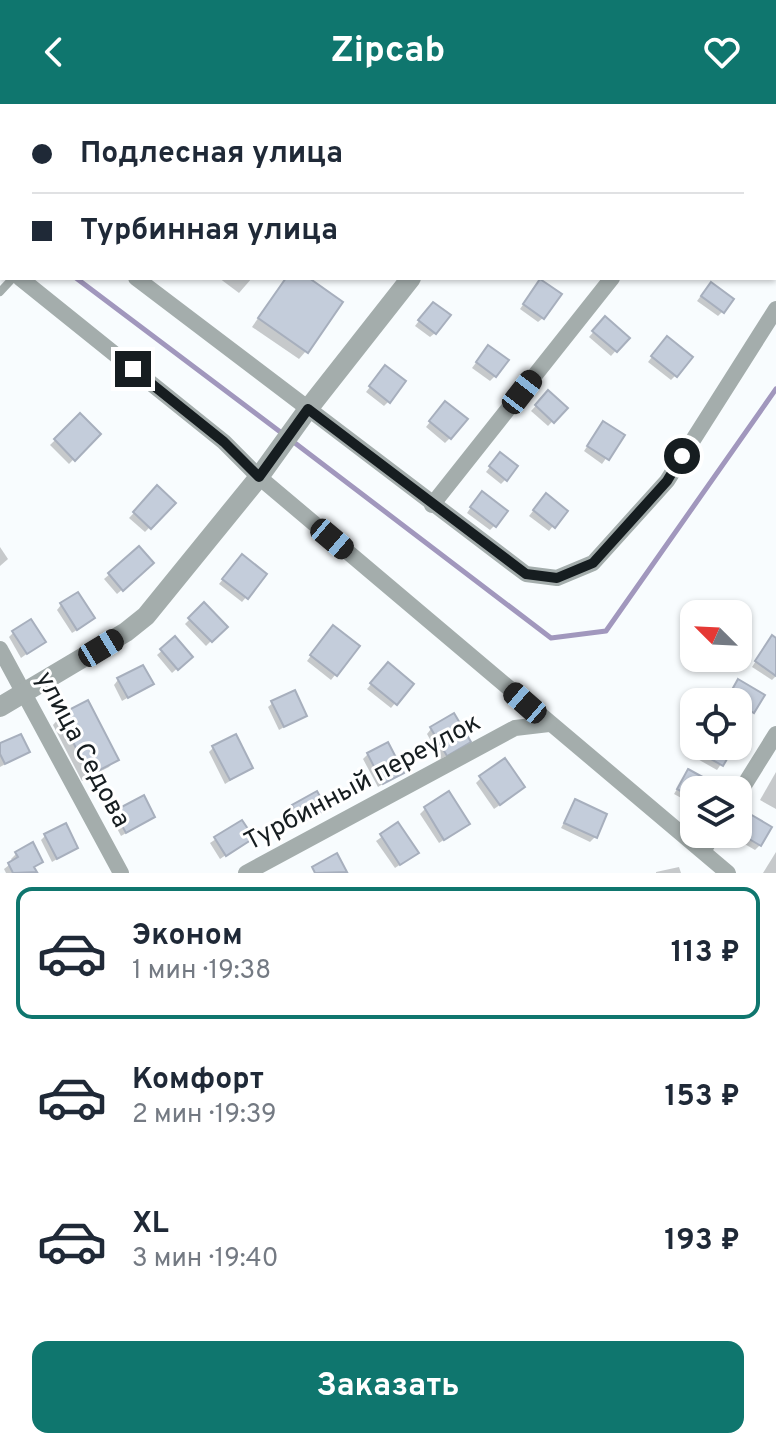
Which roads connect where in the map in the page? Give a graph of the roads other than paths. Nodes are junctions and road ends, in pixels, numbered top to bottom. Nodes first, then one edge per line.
1 (22, 280) edge
2 (138, 280) edge
3 (409, 280) edge
4 (610, 280) edge
5 (776, 309) edge
6 (303, 416) junction
7 (259, 477) junction
8 (432, 505) junction
9 (0, 649) edge
10 (25, 694) junction
11 (0, 707) edge
12 (549, 724) junction
13 (776, 734) edge
14 (750, 776) edge
15 (705, 848) edge
16 (703, 851) junction
17 (121, 873) edge
18 (246, 873) edge
19 (728, 873) edge

1 - 7 street
2 - 6 street
3 - 6 street
4 - 8 street
5 - 8 street
6 - 7 street
6 - 8 street
7 - 10 street
7 - 12 street
9 - 10 street, улица Седова
10 - 11 street
10 - 17 street, улица Седова
12 - 16 street
12 - 18 street, Турбинный переулок
13 - 14 street
15 - 16 street
16 - 19 street

